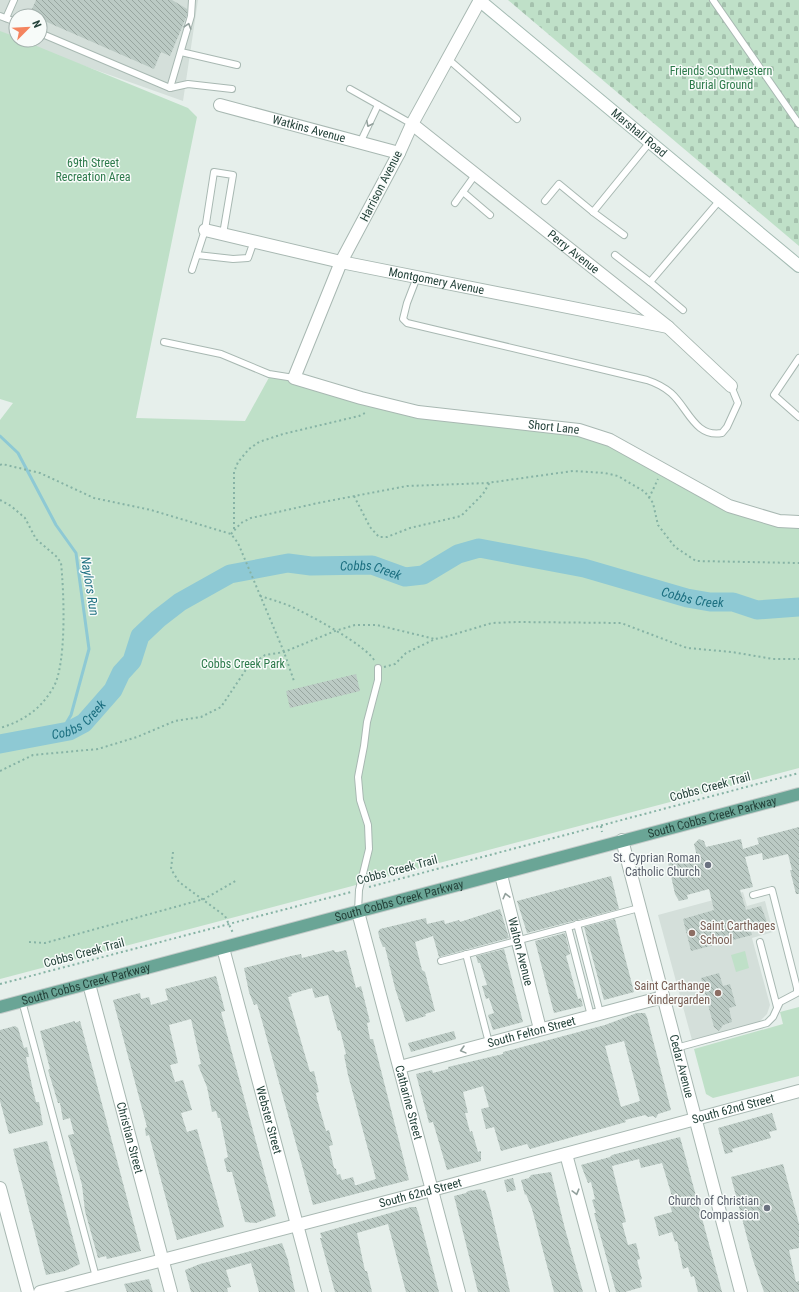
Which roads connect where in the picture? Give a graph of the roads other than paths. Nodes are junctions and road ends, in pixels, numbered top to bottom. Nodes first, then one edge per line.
1 (14, 0) edge
2 (192, 0) edge
3 (480, 0) edge
4 (713, 0) edge
5 (3, 17) edge
6 (48, 36) edge
7 (181, 52) junction
8 (448, 59) junction
9 (237, 65) dead end
10 (170, 88) junction
11 (232, 89) dead end
12 (350, 89) dead end
13 (378, 104) junction
14 (220, 105) dead end
15 (518, 119) dead end
16 (412, 124) junction
17 (799, 124) edge
18 (650, 142) junction
19 (360, 143) junction
20 (398, 153) junction
21 (475, 175) junction
22 (462, 192) junction
23 (720, 200) junction
24 (545, 201) dead end
25 (455, 203) dead end
26 (593, 212) junction
27 (490, 215) dead end
28 (205, 230) junction
29 (223, 234) junction
30 (624, 235) dead end
31 (254, 241) junction
32 (197, 255) junction
33 (615, 255) dead end
34 (794, 258) edge
35 (341, 262) junction
36 (799, 266) edge
37 (192, 270) dead end
38 (417, 277) junction
39 (650, 282) junction
40 (683, 310) dead end
41 (668, 327) junction
42 (164, 342) dead end
43 (799, 358) edge
44 (294, 378) junction
45 (731, 386) joint
46 (799, 417) edge
47 (799, 522) edge
48 (378, 668) road end
49 (799, 794) edge
50 (622, 840) junction
51 (500, 875) junction
52 (753, 895) dead end
53 (639, 908) junction
54 (358, 912) junction
55 (577, 924) junction
56 (568, 927) junction
57 (517, 941) junction
58 (760, 942) dead end
59 (223, 948) junction
60 (466, 954) junction
61 (440, 961) dead end
62 (89, 984) junction
63 (663, 997) junction
64 (22, 1001) junction
65 (0, 1007) edge
66 (777, 1007) junction
67 (596, 1014) junction
68 (540, 1029) junction
69 (489, 1044) junction
70 (676, 1048) junction
71 (400, 1067) junction
72 (799, 1091) edge
73 (696, 1118) junction
74 (566, 1154) junction
75 (0, 1188) edge
76 (432, 1190) junction
77 (297, 1224) junction
78 (162, 1260) junction
79 (96, 1277) junction
80 (28, 1292) edge
81 (40, 1292) edge
82 (171, 1292) edge
83 (315, 1292) edge
84 (459, 1292) edge
85 (603, 1292) edge
86 (741, 1292) edge

1 - 5 lane
7 -> 2 lane
3 - 8 street, Harrison Avenue
3 - 18 street, Marshall Road
4 - 17 lane
6 - 10 lane
7 - 9 lane
7 - 10 lane
8 - 15 lane
8 - 16 street, Harrison Avenue
10 - 11 lane
12 - 13 lane
13 - 16 lane
13 -> 19 lane
14 - 19 street, Watkins Avenue
16 - 20 street, Harrison Avenue
16 - 21 street, Perry Avenue
18 - 23 street, Marshall Road
18 - 26 lane
19 - 20 street, Watkins Avenue
20 - 35 street, Harrison Avenue
21 - 22 lane
21 - 41 street, Perry Avenue
22 - 25 lane
22 - 27 lane
23 - 34 street, Marshall Road
23 - 39 lane
24 - 26 lane
26 - 30 lane
28 - 29 street, Montgomery Avenue
28 - 29 lane
28 - 32 lane
29 - 31 street, Montgomery Avenue
31 - 32 lane
31 - 35 street, Montgomery Avenue
32 - 37 lane
33 - 39 lane
34 - 36 street, Marshall Road
35 - 38 street, Montgomery Avenue
35 - 44 street, Harrison Avenue
38 - 41 street, Montgomery Avenue
38 - 45 lane
39 - 40 lane
41 - 45 street, Perry Avenue
42 - 44 lane
43 - 46 lane
44 - 47 street, Short Lane
48 - 54 lane
49 - 50 main road, South Cobbs Creek Parkway
50 - 51 main road, South Cobbs Creek Parkway
50 - 53 street, Cedar Avenue
51 - 54 main road, South Cobbs Creek Parkway
57 -> 51 street, Walton Avenue
52 - 66 lane
53 - 55 lane
53 - 63 street, Cedar Avenue
54 - 59 main road, South Cobbs Creek Parkway
54 - 71 street, Catharine Street
55 - 56 lane
55 - 67 lane
56 - 57 lane
56 - 67 lane
57 - 60 lane
57 - 68 street, Walton Avenue
58 - 66 lane
59 - 62 main road, South Cobbs Creek Parkway
59 - 77 street, Webster Street
60 - 61 lane
60 - 69 lane
62 - 64 main road, South Cobbs Creek Parkway
62 - 78 street, Christian Street
63 - 67 street, South Felton Street
63 - 70 street, Cedar Avenue
64 - 65 main road, South Cobbs Creek Parkway
64 - 79 lane
66 - 70 lane
67 - 68 street, South Felton Street
68 - 69 street, South Felton Street
69 -> 71 street, South Felton Street
70 - 73 street, Cedar Avenue
71 - 76 street, Catharine Street
72 - 73 street, South 62nd Street
73 - 74 street, South 62nd Street
73 - 86 street, Cedar Avenue
74 - 76 street, South 62nd Street
74 -> 85 street
75 - 80 street
76 - 77 street, South 62nd Street
76 - 84 street, Catharine Street
77 - 78 street, South 62nd Street
77 - 83 street, Webster Street
78 - 79 street, South 62nd Street
78 - 82 street, Christian Street
79 - 81 street, South 62nd Street

